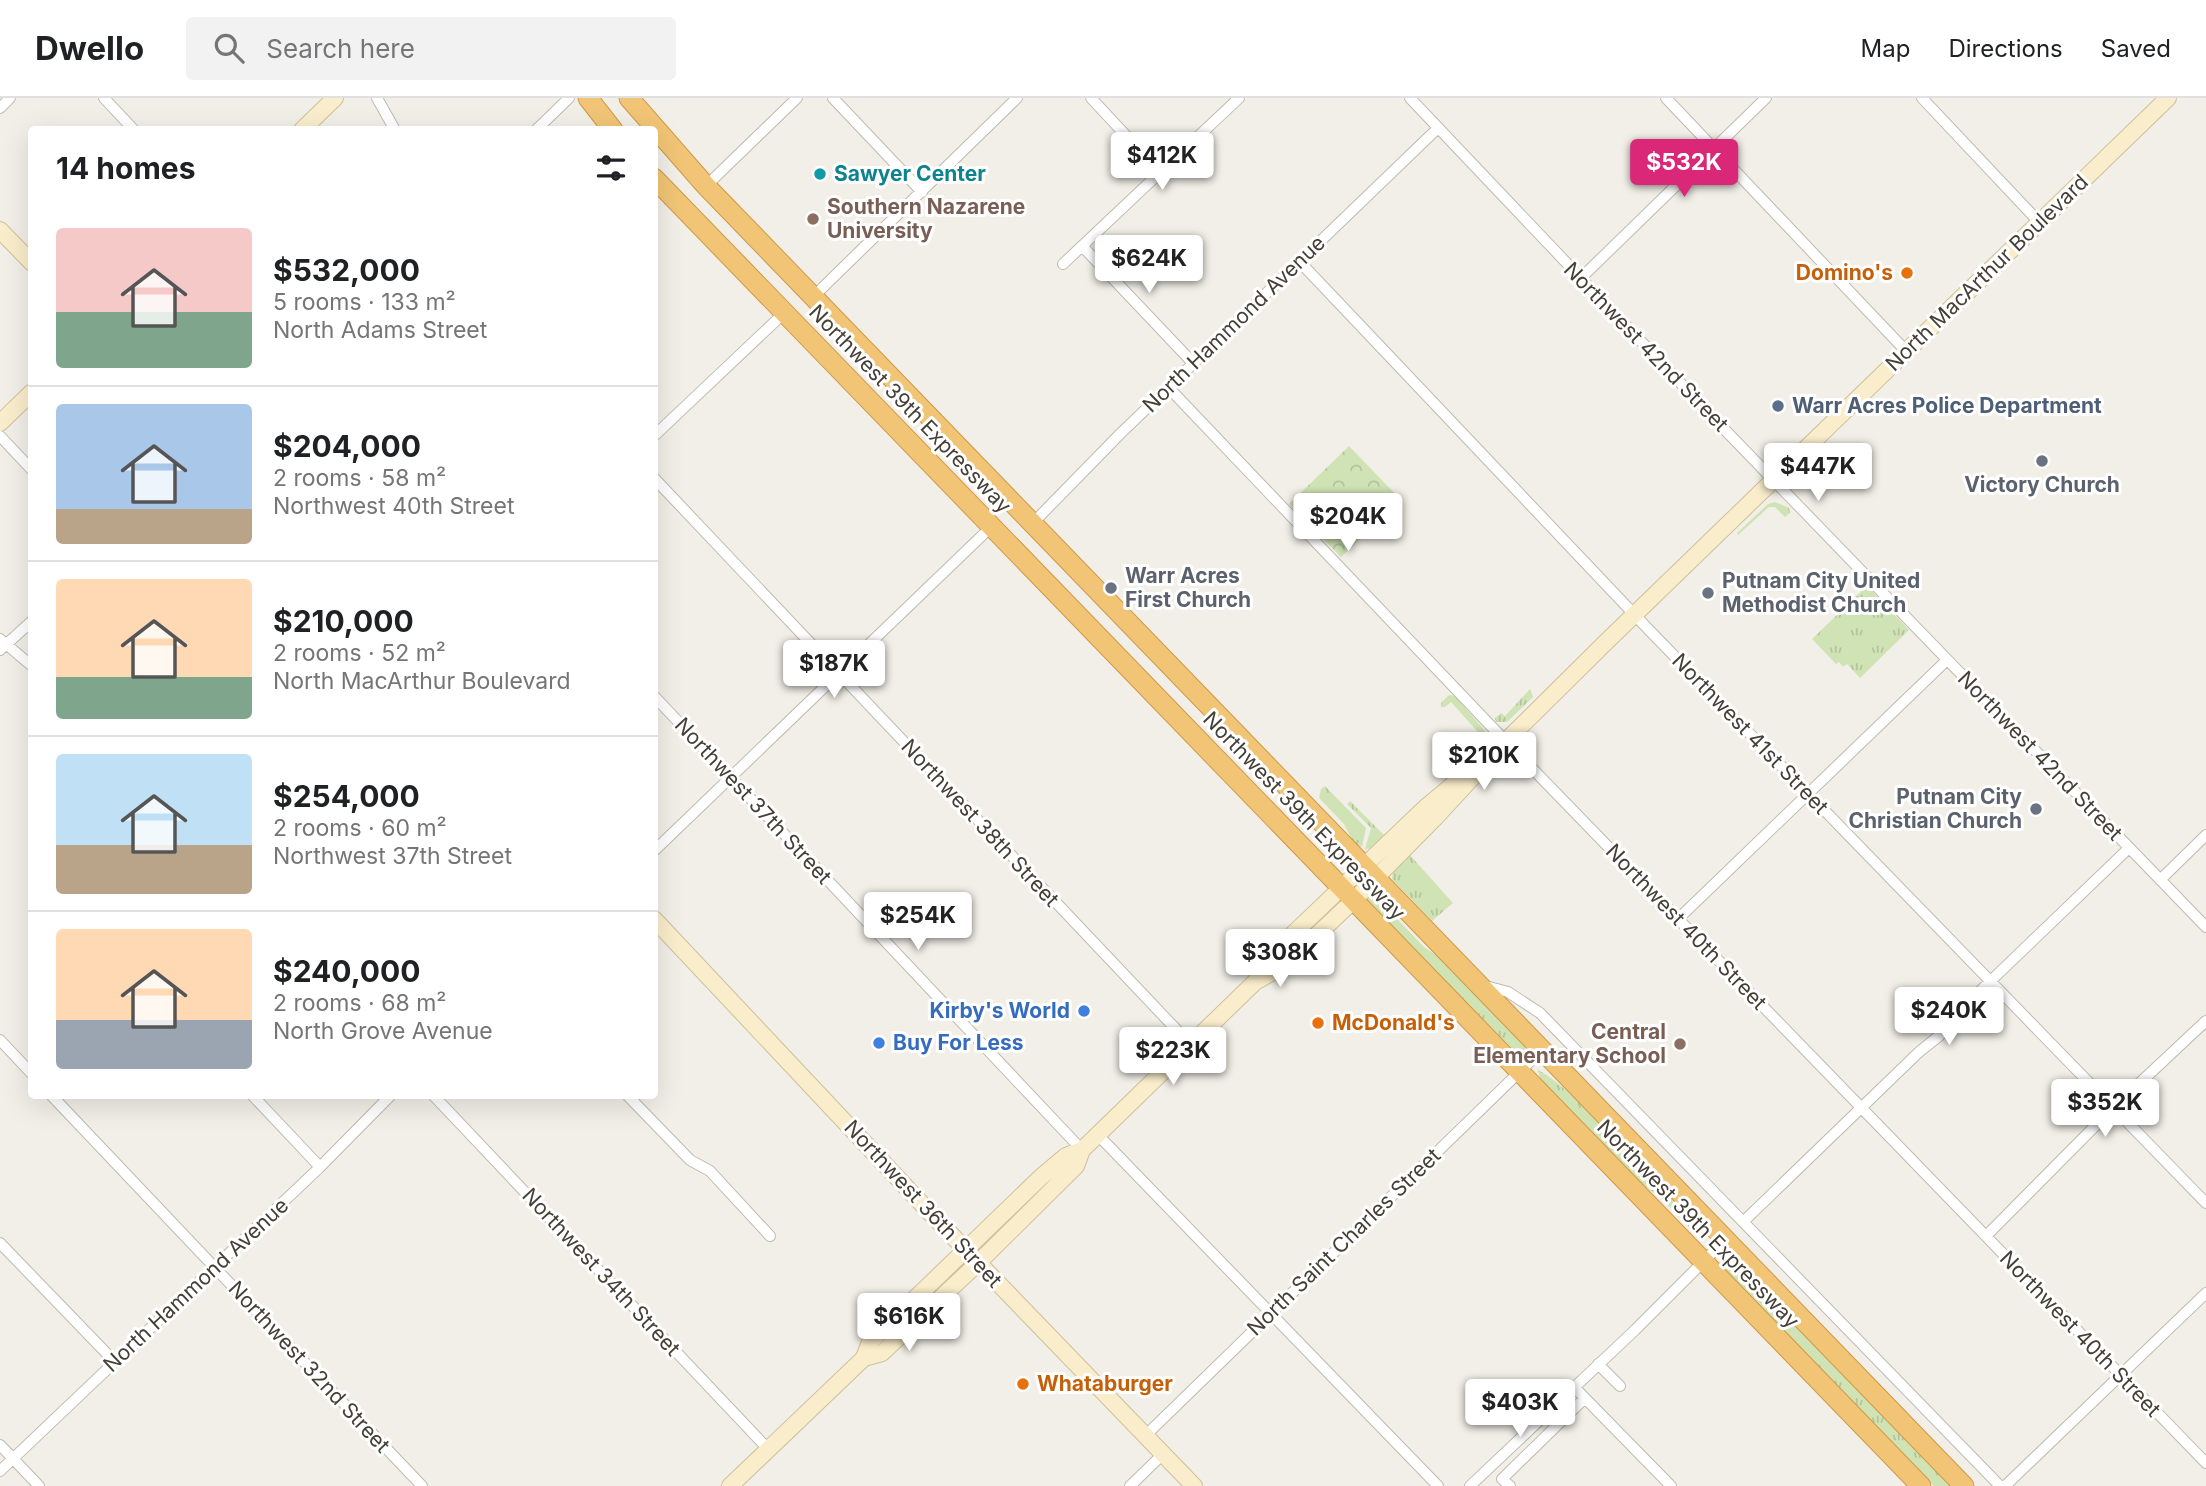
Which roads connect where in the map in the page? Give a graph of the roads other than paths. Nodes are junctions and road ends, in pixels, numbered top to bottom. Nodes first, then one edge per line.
1 (10, 98) edge
2 (104, 98) edge
3 (335, 98) edge
4 (377, 98) edge
5 (569, 98) edge
6 (588, 98) edge
7 (629, 98) edge
8 (797, 98) edge
9 (833, 98) edge
10 (1017, 98) edge
11 (1091, 98) edge
12 (1240, 98) edge
13 (1410, 98) edge
14 (1666, 98) edge
15 (1766, 98) edge
16 (1922, 98) edge
17 (2168, 98) edge
18 (0, 108) edge
19 (130, 126) edge
20 (306, 126) edge
21 (393, 126) edge
22 (540, 126) edge
23 (610, 126) edge
24 (654, 126) edge
25 (1438, 128) junction
26 (658, 131) edge
27 (1714, 149) junction
28 (1160, 172) junction
29 (706, 186) junction
30 (660, 188) edge
31 (922, 191) junction
32 (2039, 222) junction
33 (0, 230) edge
34 (1083, 247) junction
35 (28, 260) edge
36 (1299, 261) junction
37 (1063, 264) dead end
38 (1581, 278) junction
39 (814, 296) junction
40 (784, 313) junction
41 (1906, 351) junction
42 (1193, 363) junction
43 (1168, 387) junction
44 (28, 396) edge
45 (918, 405) junction
46 (0, 423) edge
47 (895, 426) junction
48 (658, 432) edge
49 (0, 436) edge
50 (28, 467) edge
51 (1774, 480) junction
52 (658, 482) edge
53 (1015, 505) junction
54 (1033, 523) junction
55 (992, 526) junction
56 (1010, 544) junction
57 (1635, 614) junction
58 (28, 624) edge
59 (2, 645) edge
60 (1947, 660) junction
61 (28, 663) edge
62 (839, 673) junction
63 (658, 700) edge
64 (1506, 741) junction
65 (731, 777) junction
66 (1808, 794) junction
67 (2206, 835) edge
68 (658, 846) edge
69 (2129, 848) junction
70 (1370, 871) junction
71 (2160, 880) junction
72 (1348, 893) junction
73 (1678, 919) junction
74 (658, 923) edge
75 (2206, 927) edge
76 (1991, 981) junction
77 (1480, 984) junction
78 (2206, 1021) edge
79 (0, 1040) edge
80 (1191, 1045) junction
81 (1543, 1049) junction
82 (28, 1070) edge
83 (1519, 1071) junction
84 (55, 1099) edge
85 (256, 1099) edge
86 (387, 1099) edge
87 (437, 1099) edge
88 (631, 1099) edge
89 (1861, 1108) junction
90 (2113, 1108) junction
91 (1098, 1135) junction
92 (1083, 1150) junction
93 (320, 1167) junction
94 (2206, 1203) edge
95 (1744, 1221) junction
96 (770, 1236) dead end
97 (1986, 1236) junction
98 (1725, 1240) junction
99 (0, 1243) edge
100 (965, 1249) junction
101 (1703, 1261) junction
102 (978, 1263) junction
103 (215, 1268) junction
104 (2206, 1293) edge
105 (1269, 1314) junction
106 (864, 1359) junction
107 (114, 1362) junction
108 (1598, 1364) junction
109 (2121, 1375) junction
110 (1620, 1386) dead end
111 (1574, 1387) junction
112 (1585, 1398) junction
113 (1145, 1436) junction
114 (0, 1445) edge
115 (768, 1449) junction
116 (1163, 1454) junction
117 (13, 1459) junction
118 (2206, 1463) edge
119 (1491, 1466) junction
120 (0, 1471) edge
121 (1506, 1482) edge
122 (39, 1486) edge
123 (422, 1486) edge
124 (730, 1486) edge
125 (1130, 1486) edge
126 (1194, 1486) edge
127 (1438, 1486) edge
128 (1470, 1486) edge
129 (1671, 1486) edge
130 (1921, 1486) edge
131 (1964, 1486) edge
132 (2003, 1486) edge

1 - 18 street
2 - 19 street
3 - 20 main road
4 - 21 street
5 - 22 street
6 - 23 highway
7 - 24 highway, Northwest 39th Expressway
8 - 29 street
9 - 31 street
10 - 31 street
11 - 28 street
12 - 28 street
13 - 25 street, Northwest 42nd Street
14 - 27 street
15 - 27 street
16 - 32 street
17 - 32 main road, North MacArthur Boulevard
25 - 36 street, North Hammond Avenue
25 - 38 street, Northwest 42nd Street
26 - 29 highway, Northwest 39th Expressway
27 - 38 street
27 - 41 street
28 - 34 street
29 - 39 highway, Northwest 39th Expressway
30 - 40 highway, Northwest 39th Expressway
31 - 39 street
32 - 41 main road, North MacArthur Boulevard
33 - 35 main road
34 - 37 street
34 - 42 street
36 - 42 street, North Hammond Avenue
36 - 57 street, Northwest 41st Street
38 - 51 street, Northwest 42nd Street
39 - 40 highway
39 - 45 highway, Northwest 39th Expressway
40 - 47 highway, Northwest 39th Expressway
40 - 48 street
41 - 51 main road, North MacArthur Boulevard
42 - 43 street, North Hammond Avenue
43 - 54 street, North Hammond Avenue
43 - 64 street, Northwest 40th Street
44 - 46 main road
45 - 47 highway
45 - 53 highway, Northwest 39th Expressway
47 - 55 highway, Northwest 39th Expressway
49 - 50 street
51 - 57 main road, North MacArthur Boulevard
51 - 60 street, Northwest 42nd Street
52 - 62 street, Northwest 38th Street
53 - 54 highway, Northwest 39th Expressway
53 - 55 highway
54 - 56 highway
54 - 70 highway, Northwest 39th Expressway
55 - 56 highway, Northwest 39th Expressway
55 - 62 street
56 - 72 highway, Northwest 39th Expressway
57 - 64 main road, North MacArthur Boulevard
57 - 66 street, Northwest 41st Street
58 - 59 street
59 - 61 street
60 - 66 street
60 - 69 street, Northwest 42nd Street
62 - 65 street
62 - 80 street, Northwest 38th Street
63 - 65 street, Northwest 37th Street
64 - 70 main road, North MacArthur Boulevard
64 - 73 street, Northwest 40th Street
65 - 68 street
65 - 92 street, Northwest 37th Street
66 - 73 street
66 - 76 street, Northwest 41st Street
67 - 71 street
69 - 71 street, Northwest 42nd Street
69 - 76 street
70 - 72 main road, North MacArthur Boulevard
70 - 77 highway, Northwest 39th Expressway
71 - 75 street, Northwest 42nd Street
72 - 80 main road, North MacArthur Boulevard
72 - 83 highway, Northwest 39th Expressway
73 - 89 street, Northwest 40th Street
74 - 100 main road, Northwest 36th Street
76 - 89 street
76 - 90 street, Northwest 41st Street
77 - 81 highway, Northwest 39th Expressway
77 - 95 street, Northwest 39th Expressway
78 - 90 street
79 - 82 street
80 - 91 main road, North MacArthur Boulevard
81 - 83 street, North Saint Charles Street
81 - 98 highway, Northwest 39th Expressway
83 - 101 highway, Northwest 39th Expressway
83 - 105 street, North Saint Charles Street
84 - 103 street, Northwest 32nd Street
85 - 93 street
86 - 93 street, North Hammond Avenue
87 - 115 street, Northwest 34th Street
88 - 96 street
89 - 95 street
89 - 97 street, Northwest 40th Street
90 - 94 street, Northwest 41st Street
90 - 97 street
91 - 92 main road, North MacArthur Boulevard
91 - 105 street
92 - 100 main road, North MacArthur Boulevard
92 - 102 main road, North MacArthur Boulevard
93 - 103 street, North Hammond Avenue
95 - 132 street, Northwest 39th Expressway
97 - 109 street, Northwest 40th Street
98 - 101 street
98 - 131 highway, Northwest 39th Expressway
99 - 107 street
100 - 102 main road, Northwest 36th Street
100 - 106 main road, North MacArthur Boulevard
101 - 108 street
101 - 130 highway, Northwest 39th Expressway
102 - 106 main road, North MacArthur Boulevard
102 - 113 main road, Northwest 36th Street
103 - 107 street, North Hammond Avenue
103 - 123 street, Northwest 32nd Street
104 - 109 street
105 - 113 street, North Saint Charles Street
105 - 127 street
106 - 115 main road, North MacArthur Boulevard
107 - 117 street, North Hammond Avenue
108 - 110 street
108 - 111 street
109 - 118 street, Northwest 40th Street
109 - 132 street
111 - 112 street
111 - 119 street
112 - 121 street
112 - 129 street
113 - 116 main road, Northwest 36th Street
114 - 117 street
115 - 124 main road, North MacArthur Boulevard
116 - 125 street
116 - 126 main road, Northwest 36th Street
117 - 120 street, North Hammond Avenue
117 - 122 street
119 - 121 street
119 - 128 street

